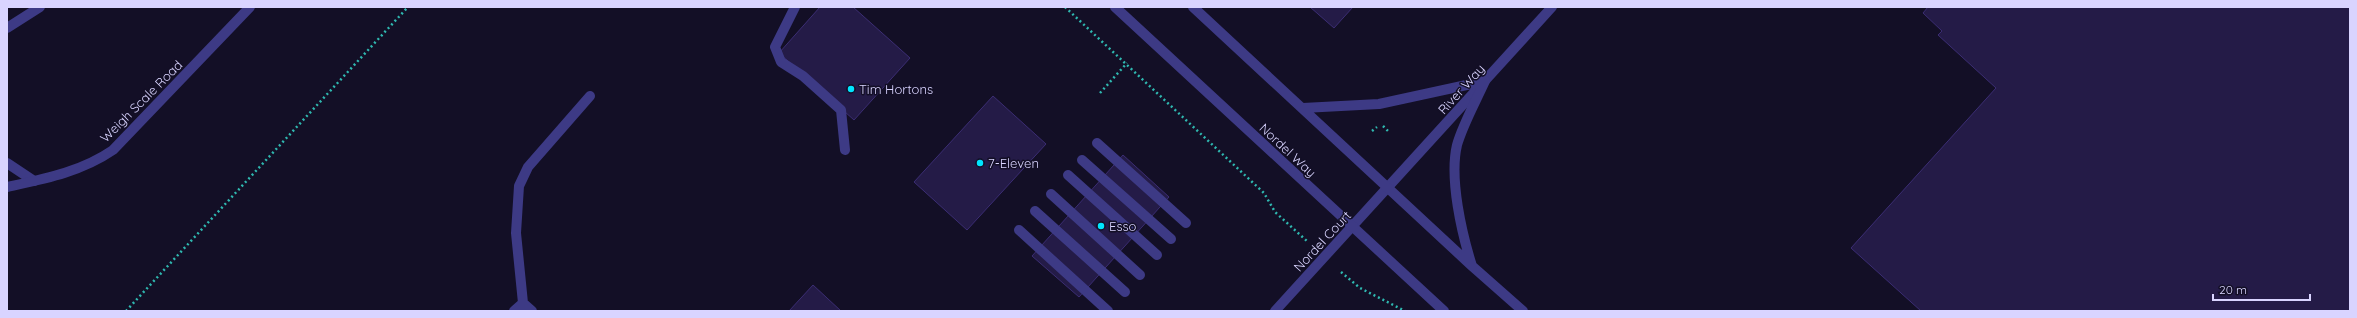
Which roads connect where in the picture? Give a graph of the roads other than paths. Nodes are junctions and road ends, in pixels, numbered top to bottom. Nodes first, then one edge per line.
1 (40, 7) edge
2 (250, 7) edge
3 (795, 7) edge
4 (1115, 7) edge
5 (1194, 7) edge
6 (1552, 7) edge
7 (7, 28) edge
8 (1486, 81) junction
9 (590, 96) dead end
10 (1303, 108) junction
11 (1098, 143) dead end
12 (845, 150) dead end
13 (1082, 160) dead end
14 (7, 163) edge
15 (1068, 175) dead end
16 (34, 181) junction
17 (7, 187) edge
18 (1388, 188) junction
19 (1051, 194) dead end
20 (1035, 212) dead end
21 (1186, 223) dead end
22 (1352, 227) junction
23 (1019, 230) dead end
24 (1171, 239) dead end
25 (1157, 255) dead end
26 (1472, 266) junction
27 (1140, 275) dead end
28 (1125, 292) dead end
29 (523, 303) junction
30 (514, 311) edge
31 (532, 311) edge
32 (1108, 311) edge
33 (1275, 311) edge
34 (1444, 311) edge
35 (1523, 311) edge

1 - 7 street
2 - 16 street, Weigh Scale Road
3 - 12 street
4 - 22 street, Nordel Way
5 - 10 street
6 - 8 street, River Way
8 - 10 street
8 - 18 street, River Way
8 - 26 street
9 - 29 street
10 - 18 street
11 - 21 street
13 - 24 street
14 - 16 street
15 - 25 street
16 - 17 street, Weigh Scale Road
18 - 22 street, Nordel Court
18 - 26 street
19 - 27 street
20 - 28 street
22 - 33 street, Nordel Court
22 - 34 street, Nordel Way
23 - 32 street
26 - 35 street
29 - 30 street
29 - 31 street

